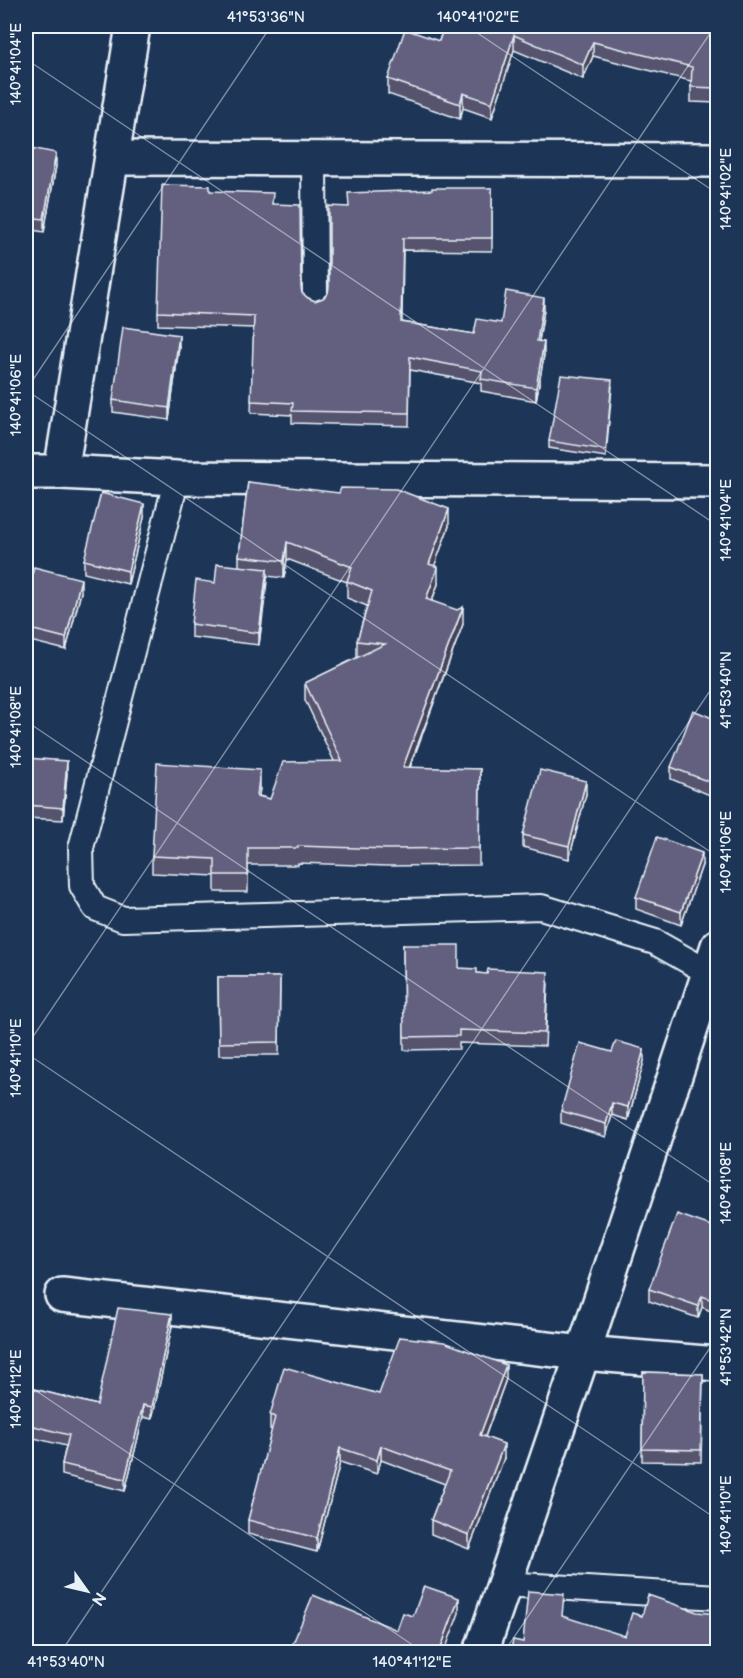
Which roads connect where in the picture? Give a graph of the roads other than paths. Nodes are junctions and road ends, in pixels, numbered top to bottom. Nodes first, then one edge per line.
1 (133, 26) edge
2 (112, 158) junction
3 (314, 159) junction
4 (717, 160) edge
5 (315, 298) edge
6 (26, 472) edge
7 (61, 472) junction
8 (177, 478) junction
9 (717, 481) edge
10 (713, 959) edge
11 (62, 1295) dead end
12 (583, 1353) junction
13 (717, 1364) edge
14 (504, 1584) junction
15 (717, 1597) edge
16 (481, 1653) edge

1 - 2 street
2 - 3 street
2 - 7 street
3 - 4 street
3 - 5 lane
6 - 7 street
7 - 8 street
8 - 9 street
8 - 10 lane
10 - 12 street
11 - 12 street
12 - 13 street
12 - 14 street
14 - 15 lane
14 - 16 street

